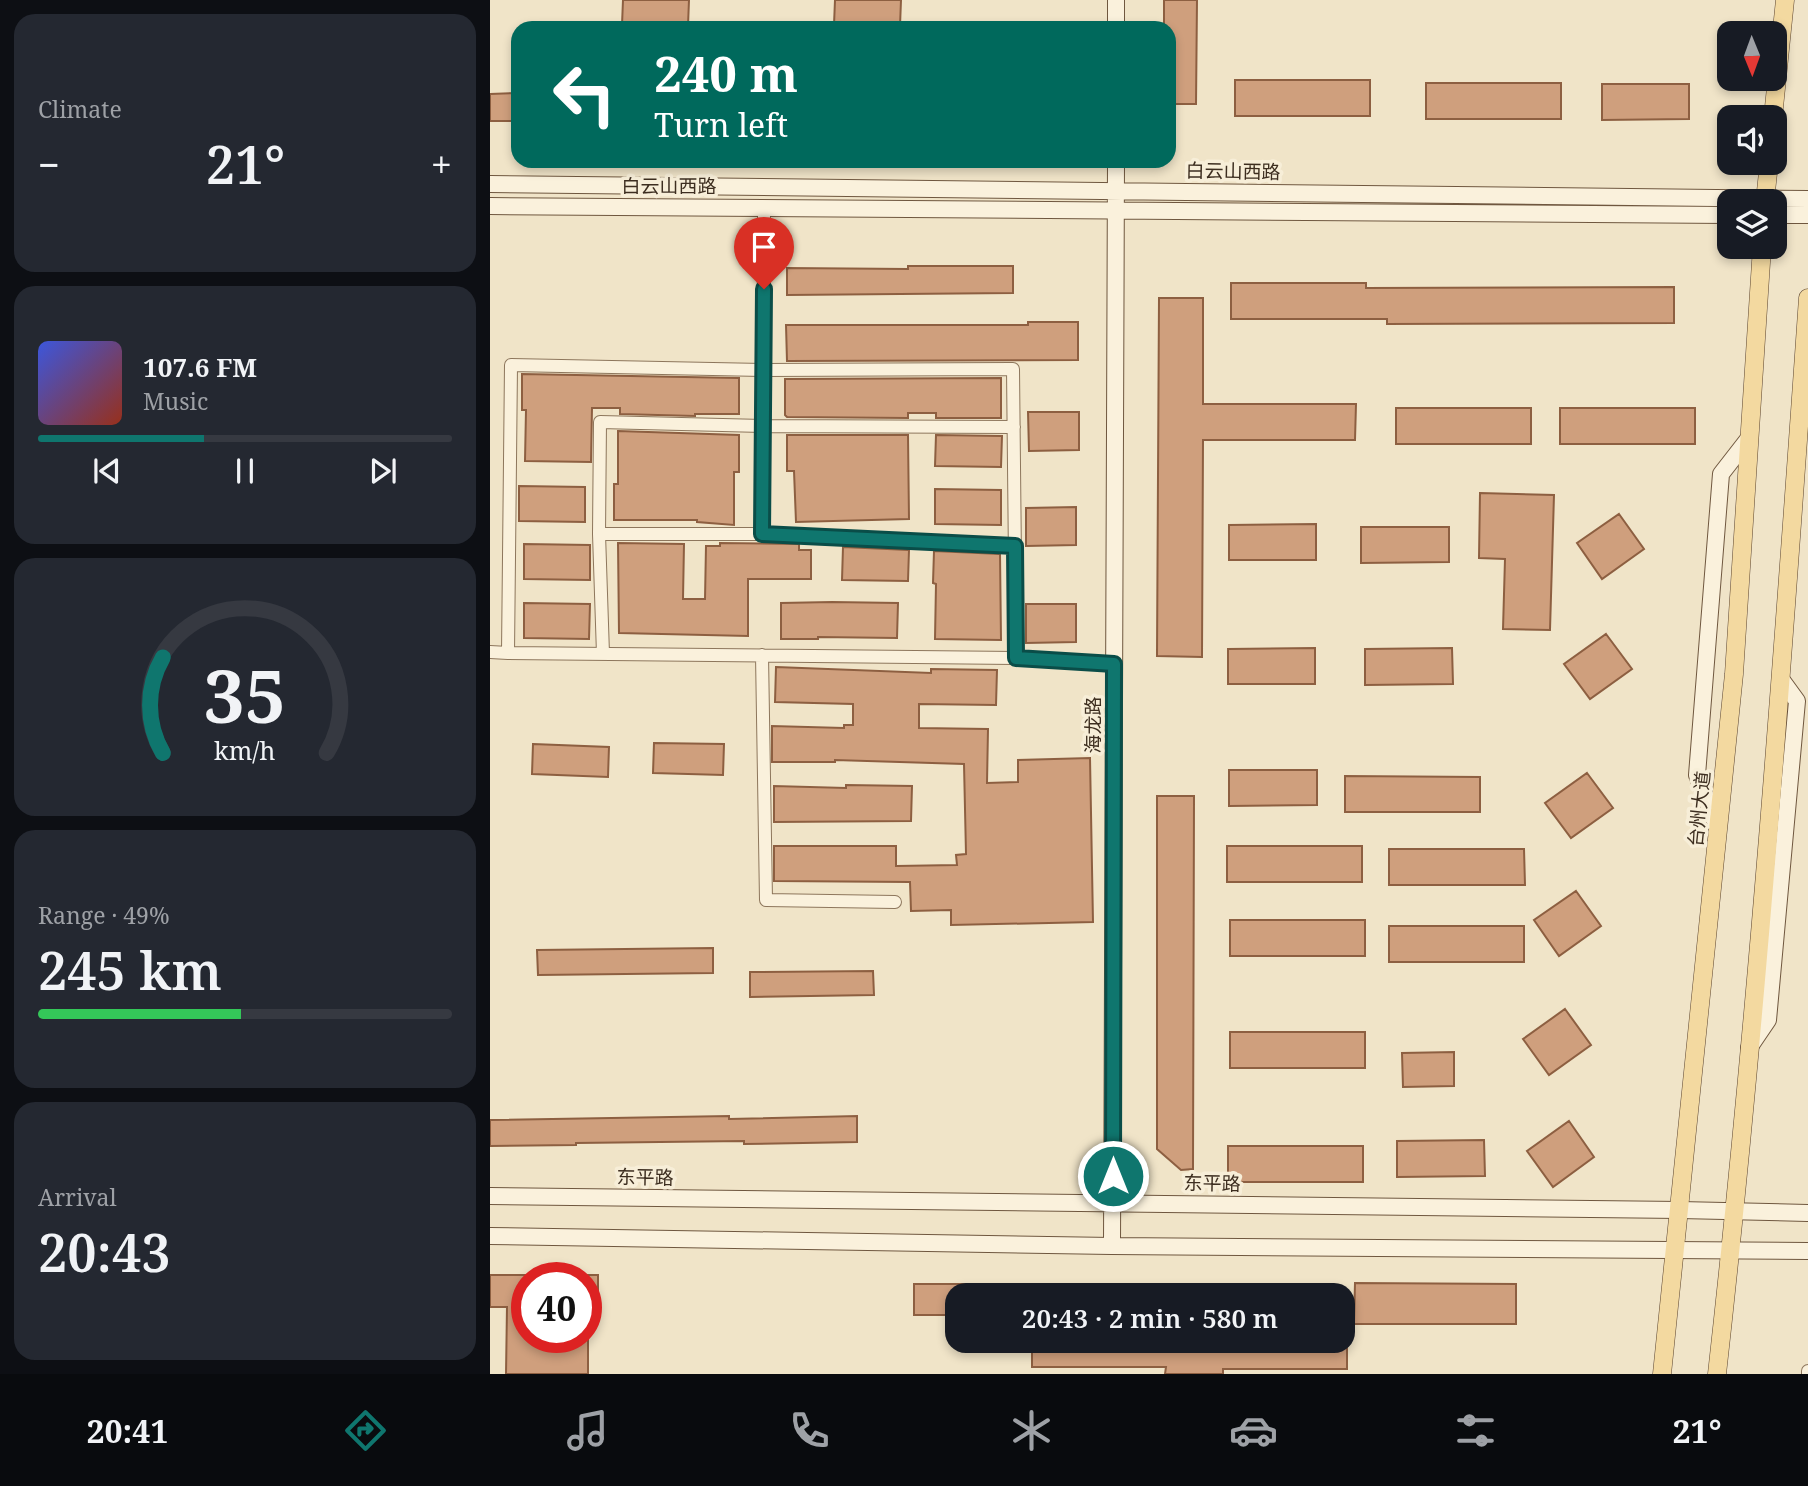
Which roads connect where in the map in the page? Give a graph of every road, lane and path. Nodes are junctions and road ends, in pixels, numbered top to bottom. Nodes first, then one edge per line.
1 (1116, 0) edge
2 (1785, 0) edge
3 (1116, 21) edge
4 (1774, 105) edge
5 (1116, 168) edge
6 (490, 184) edge
7 (1116, 190) junction
8 (1717, 198) edge
9 (1787, 199) edge
10 (1808, 199) edge
11 (490, 206) edge
12 (764, 207) junction
13 (1115, 210) junction
14 (1717, 215) edge
15 (1787, 215) edge
16 (1808, 215) edge
17 (1761, 259) edge
18 (1808, 298) edge
19 (763, 370) junction
20 (763, 426) junction
21 (1014, 427) junction
22 (1749, 438) junction
23 (599, 534) junction
24 (762, 534) junction
25 (1015, 546) junction
26 (490, 652) edge
27 (508, 653) junction
28 (603, 654) junction
29 (762, 655) junction
30 (1016, 658) junction
31 (1114, 664) junction
32 (1718, 829) junction
33 (895, 901) dead end
34 (490, 1196) edge
35 (1113, 1203) junction
36 (1680, 1210) junction
37 (1735, 1212) junction
38 (1808, 1213) edge
39 (490, 1236) edge
40 (1112, 1246) junction
41 (1676, 1250) junction
42 (1731, 1250) junction
43 (1808, 1251) edge
44 (1660, 1372) edge
45 (1717, 1374) edge

1 - 3 main road
2 - 4 main road
5 - 7 main road, 海龙路
6 - 7 main road, 白云山西路
7 - 8 main road, 白云山西路
7 - 13 main road, 海龙路
9 - 10 main road, 白云山西路
11 - 12 main road, 白云山西路
12 - 13 main road, 白云山西路
12 - 19 street
13 - 14 main road, 白云山西路
13 - 31 main road, 海龙路
15 - 16 main road
17 - 22 main road, 台州大道
18 - 37 main road
19 - 20 street
19 - 21 street
19 - 27 street
20 - 21 street
20 - 23 street
20 - 24 street
21 - 25 street
22 - 32 main road, 台州大道
22 - 32 main road
23 - 24 street
23 - 28 street
24 - 25 street
25 - 30 street
26 - 27 street
27 - 28 street
28 - 29 street
29 - 30 street
29 - 33 street
30 - 31 street
31 - 35 main road, 海龙路
32 - 36 main road, 台州大道
34 - 35 main road, 东平路
35 - 36 main road, 东平路
35 - 40 main road, 海龙路
36 - 37 main road, 东平路
36 - 41 main road, 台州大道
37 - 38 main road, 东平路
37 - 42 main road
39 - 40 main road
40 - 41 main road
41 - 42 main road
41 - 44 main road, 台州大道
42 - 43 main road
42 - 45 main road

